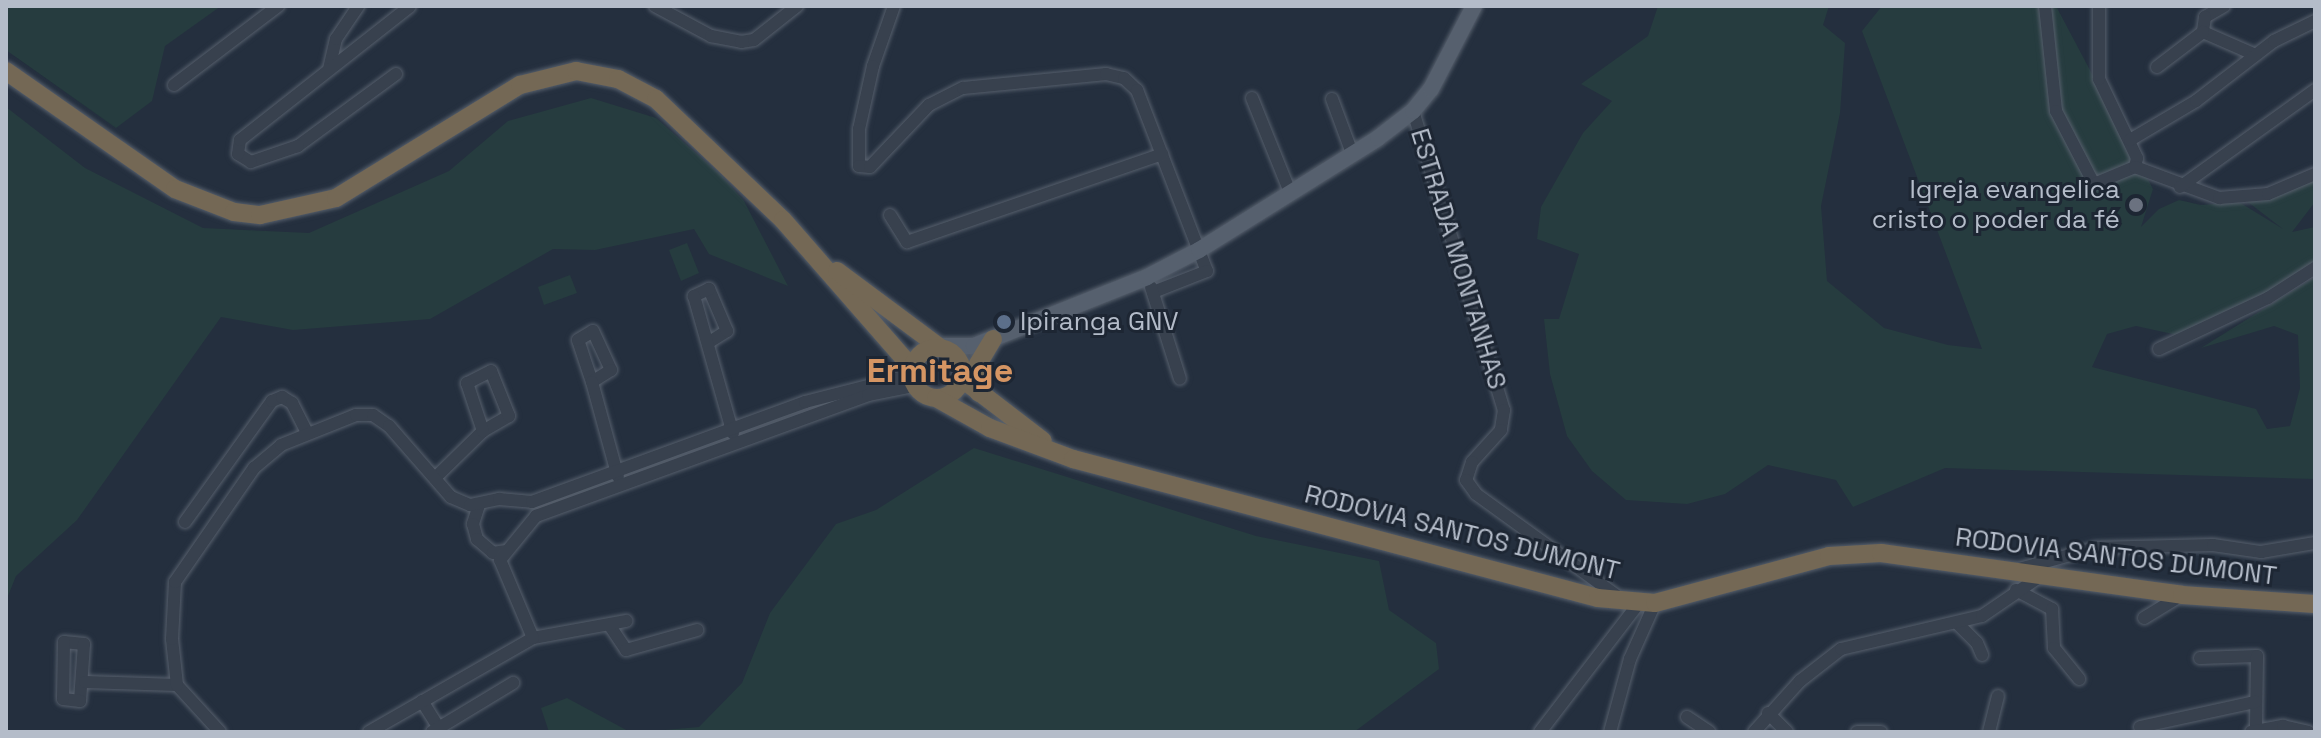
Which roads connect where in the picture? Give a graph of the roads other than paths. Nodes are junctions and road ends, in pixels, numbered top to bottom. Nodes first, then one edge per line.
1 (278, 6) edge
2 (358, 6) edge
3 (410, 6) edge
4 (655, 6) edge
5 (797, 6) edge
6 (894, 6) edge
7 (1474, 6) edge
8 (2045, 6) edge
9 (2099, 6) edge
10 (2224, 6) edge
11 (2315, 21) edge
12 (2203, 32) junction
13 (2253, 54) junction
14 (2157, 67) dead end
15 (329, 69) junction
16 (6, 71) edge
17 (396, 74) dead end
18 (174, 85) dead end
19 (2315, 90) edge
20 (1252, 98) dead end
21 (1332, 99) dead end
22 (1413, 111) junction
23 (2130, 140) junction
24 (1352, 153) junction
25 (1162, 154) junction
26 (2135, 167) junction
27 (2315, 174) edge
28 (2180, 187) junction
29 (1290, 192) junction
30 (890, 215) dead end
31 (1199, 250) junction
32 (818, 257) junction
33 (2315, 268) edge
34 (1150, 284) junction
35 (993, 339) junction
36 (711, 341) dead end
37 (938, 346) junction
38 (2159, 349) dead end
39 (962, 375) junction
40 (912, 376) junction
41 (1180, 379) dead end
42 (592, 382) dead end
43 (979, 393) junction
44 (936, 398) junction
45 (732, 429) junction
46 (483, 431) junction
47 (307, 432) junction
48 (735, 445) junction
49 (1073, 459) junction
50 (435, 478) junction
51 (618, 478) junction
52 (520, 502) junction
53 (479, 505) junction
54 (185, 522) dead end
55 (528, 527) junction
56 (2315, 543) edge
57 (2282, 550) junction
58 (505, 551) junction
59 (2315, 553) edge
60 (2012, 581) junction
61 (2182, 595) junction
62 (1640, 602) junction
63 (2315, 604) edge
64 (2144, 618) dead end
65 (626, 621) dead end
66 (1957, 623) junction
67 (610, 626) junction
68 (697, 630) dead end
69 (533, 638) junction
70 (1982, 655) dead end
71 (2200, 658) dead end
72 (2079, 679) dead end
73 (85, 682) junction
74 (513, 683) dead end
75 (177, 685) junction
76 (1998, 696) dead end
77 (422, 701) junction
78 (2255, 702) junction
79 (1768, 713) junction
80 (1687, 717) dead end
81 (2140, 727) dead end
82 (436, 730) edge
83 (2254, 731) edge
84 (220, 732) edge
85 (369, 732) edge
86 (1540, 732) edge
87 (1608, 732) edge
88 (1709, 732) edge
89 (1754, 732) edge
90 (1787, 732) edge
91 (1857, 732) edge
92 (1881, 732) edge
93 (1989, 732) edge
94 (2308, 732) edge

1 - 18 street
2 - 15 street
3 - 15 street
4 - 5 street
6 - 25 street
7 - 22 main road
8 - 26 street
9 - 23 street
10 - 12 street
11 - 13 street
12 - 13 street
12 - 14 street
13 - 23 street
15 - 17 street
16 - 32 highway
19 - 28 street
20 - 29 street
21 - 24 street
22 - 24 main road
22 - 62 street, ESTRADA MONTANHAS
23 - 26 street
24 - 29 main road
25 - 30 street
25 - 31 street
26 - 28 street
27 - 28 street
29 - 31 main road
31 - 34 main road
32 - 37 highway
32 - 40 highway
33 - 38 street
34 - 35 main road
34 - 41 street
35 - 37 main road
35 - 39 main road
35 - 43 highway
36 - 45 street
37 - 39 highway
37 - 40 highway
39 - 43 highway
39 - 44 highway
40 - 44 highway
40 - 45 street
40 - 48 street
42 - 51 street
43 - 49 highway
44 - 49 highway
45 - 48 street
45 - 51 street
46 - 46 street
46 - 50 street
47 - 50 street
47 - 54 street
47 - 75 street
48 - 51 street
49 - 62 highway, RODOVIA SANTOS DUMONT
50 - 53 street
51 - 52 street
51 - 55 street
52 - 53 street
52 - 55 street
53 - 58 street
55 - 58 street
56 - 57 street
57 - 59 street
57 - 60 street
58 - 69 street
60 - 61 highway, RODOVIA SANTOS DUMONT
60 - 62 highway, RODOVIA SANTOS DUMONT
60 - 66 street
60 - 72 street
61 - 63 highway, RODOVIA SANTOS DUMONT
61 - 64 street
62 - 86 street
62 - 87 street
65 - 67 street
66 - 70 street
66 - 79 street
67 - 68 street
67 - 69 street
69 - 77 street
71 - 78 street
73 - 73 street
73 - 75 street
74 - 82 street
75 - 84 street
76 - 93 street
77 - 82 street
77 - 85 street
78 - 81 street
78 - 83 street
79 - 89 street
79 - 90 street
80 - 88 street
83 - 94 street
91 - 92 street

